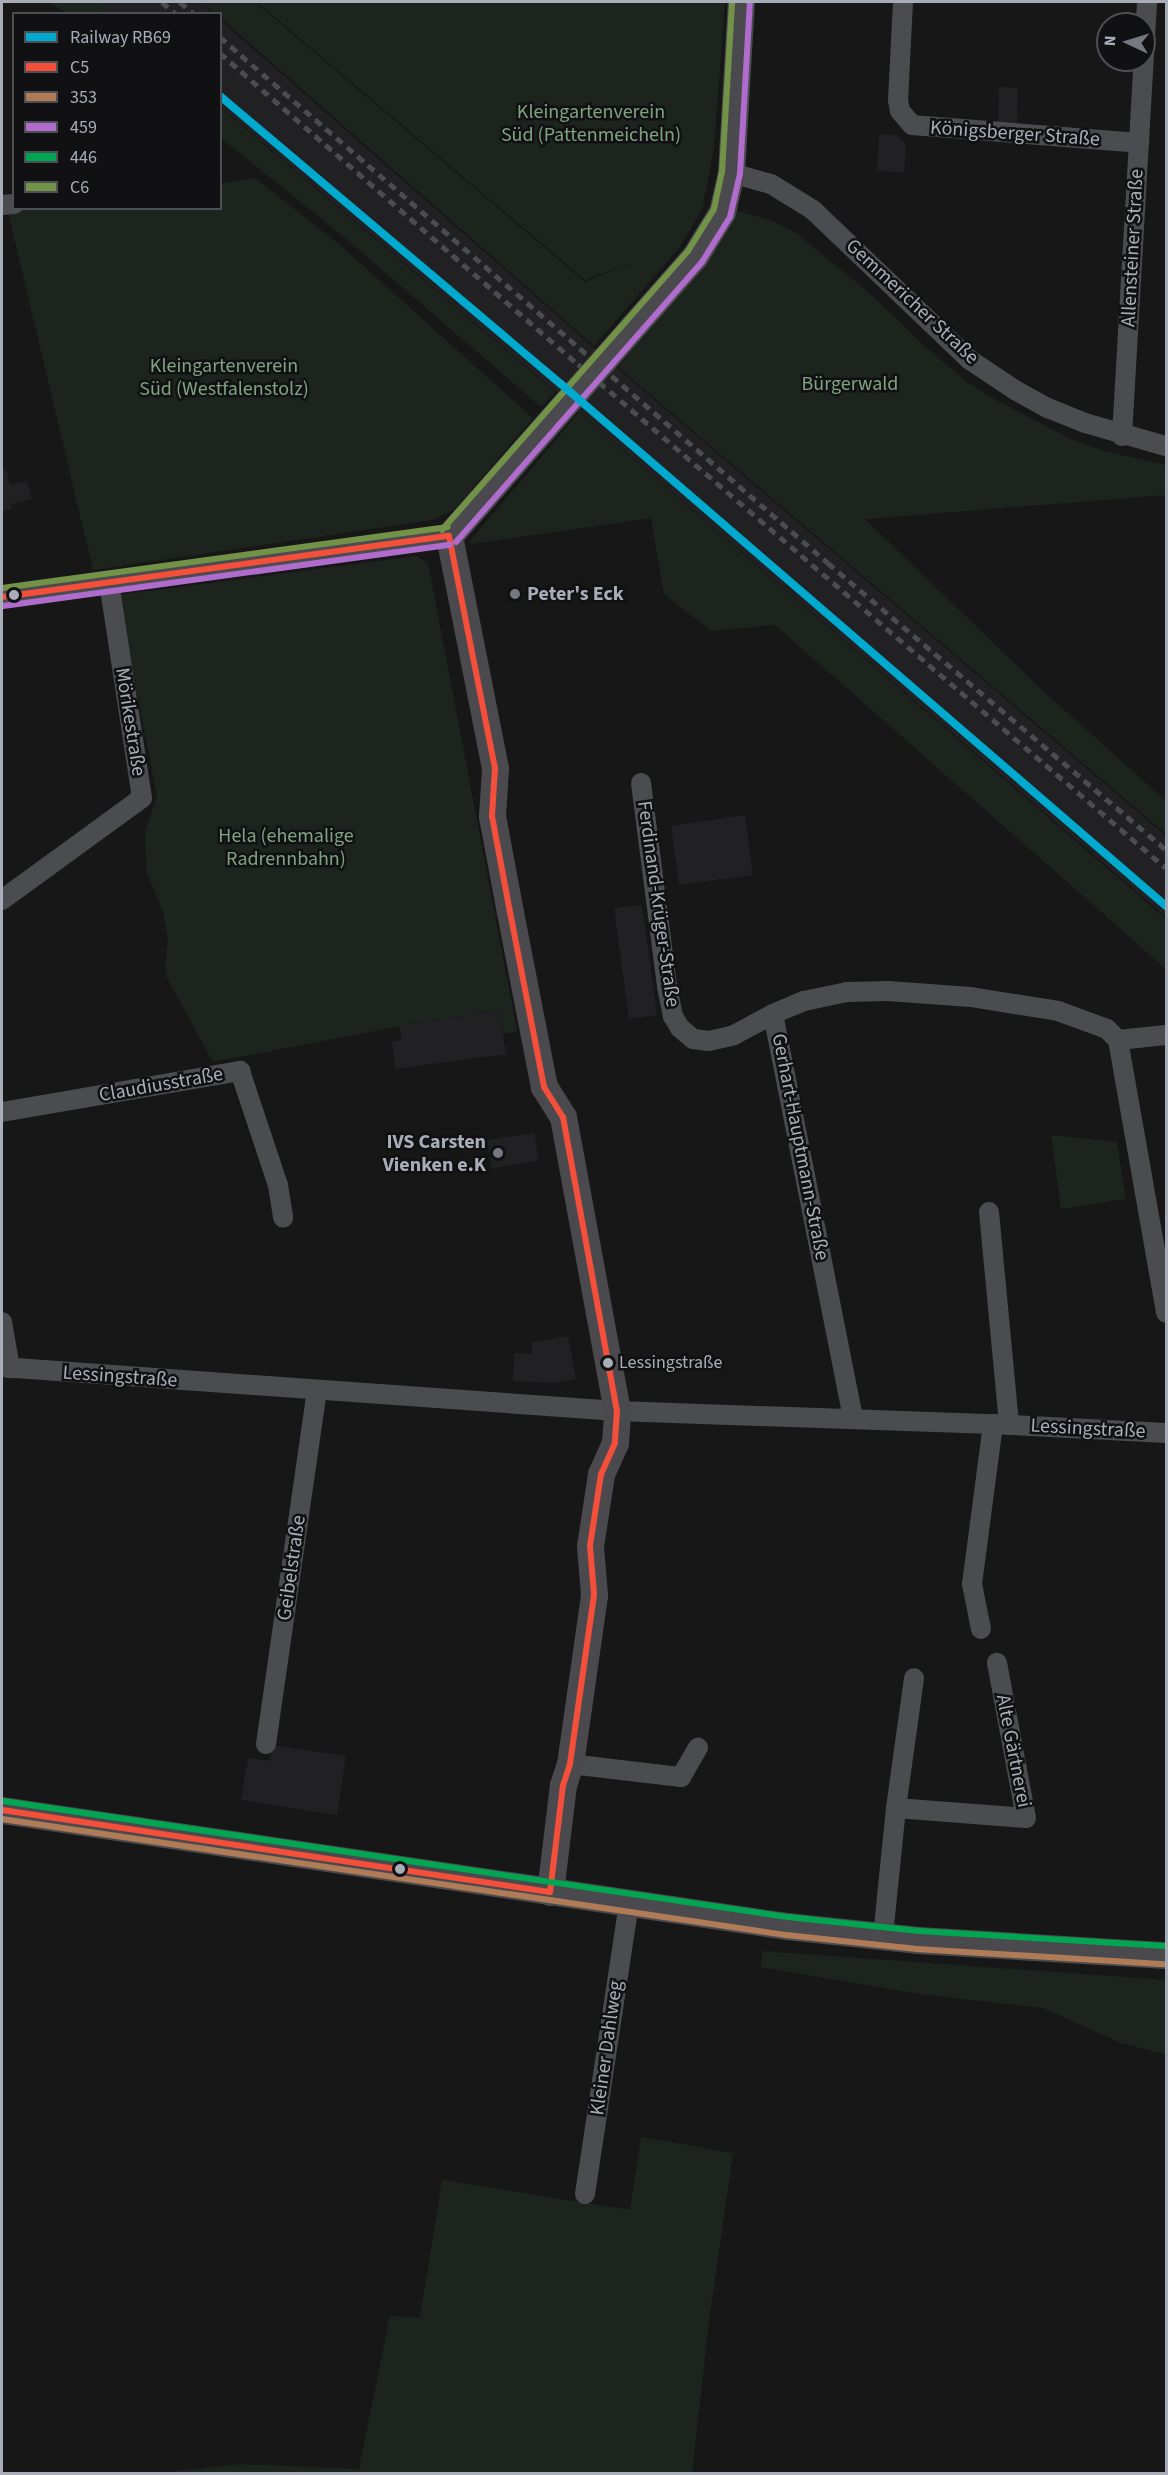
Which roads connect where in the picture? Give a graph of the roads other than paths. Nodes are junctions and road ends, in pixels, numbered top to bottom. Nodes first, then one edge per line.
1 (741, 2) edge
2 (903, 2) edge
3 (1143, 72) edge
4 (1139, 143) junction
5 (731, 173) junction
6 (1122, 436) junction
7 (1167, 446) edge
8 (449, 536) junction
9 (109, 582) junction
10 (2, 597) edge
11 (641, 783) dead end
12 (2, 900) edge
13 (773, 1014) junction
14 (1167, 1035) edge
15 (1118, 1040) junction
16 (2, 1112) edge
17 (989, 1212) dead end
18 (283, 1218) dead end
19 (1167, 1313) edge
20 (2, 1322) edge
21 (6, 1368) edge
22 (317, 1391) junction
23 (617, 1411) junction
24 (853, 1418) junction
25 (1001, 1424) junction
26 (1167, 1433) edge
27 (981, 1629) dead end
28 (997, 1663) dead end
29 (914, 1678) dead end
30 (266, 1744) dead end
31 (698, 1747) dead end
32 (570, 1764) junction
33 (896, 1808) junction
34 (2, 1810) edge
35 (550, 1892) junction
36 (629, 1903) junction
37 (883, 1936) junction
38 (1167, 1955) edge
39 (585, 2194) dead end

1 - 5 street
2 - 4 street, Königsberger Straße
3 - 4 street, Allensteiner Straße
4 - 6 street, Allensteiner Straße
5 - 6 street, Gemmericher Straße
5 - 8 street
6 - 7 street, Gemmericher Straße
8 - 9 street
8 - 23 street
9 - 10 street
9 - 12 street, Mörikestraße
11 - 13 street, Ferdinand-Krüger-Straße
13 - 15 street, Gerhart-Hauptmann-Straße
13 - 24 street, Gerhart-Hauptmann-Straße
14 - 15 street
15 - 19 street
16 - 18 street, Claudiusstraße
17 - 25 street, Lessingstraße
20 - 21 street
21 - 22 street, Lessingstraße
22 - 23 street, Lessingstraße
22 - 30 street, Geibelstraße
23 - 24 street, Lessingstraße
23 - 32 street
24 - 25 street, Lessingstraße
25 - 26 street, Lessingstraße
25 - 27 street, Lessingstraße
28 - 33 street, Alte Gärtnerei
29 - 33 street
31 - 32 street
32 - 35 street
33 - 37 street
34 - 35 street
35 - 36 street
36 - 37 street
36 - 39 street, Kleiner Dahlweg
37 - 38 street

